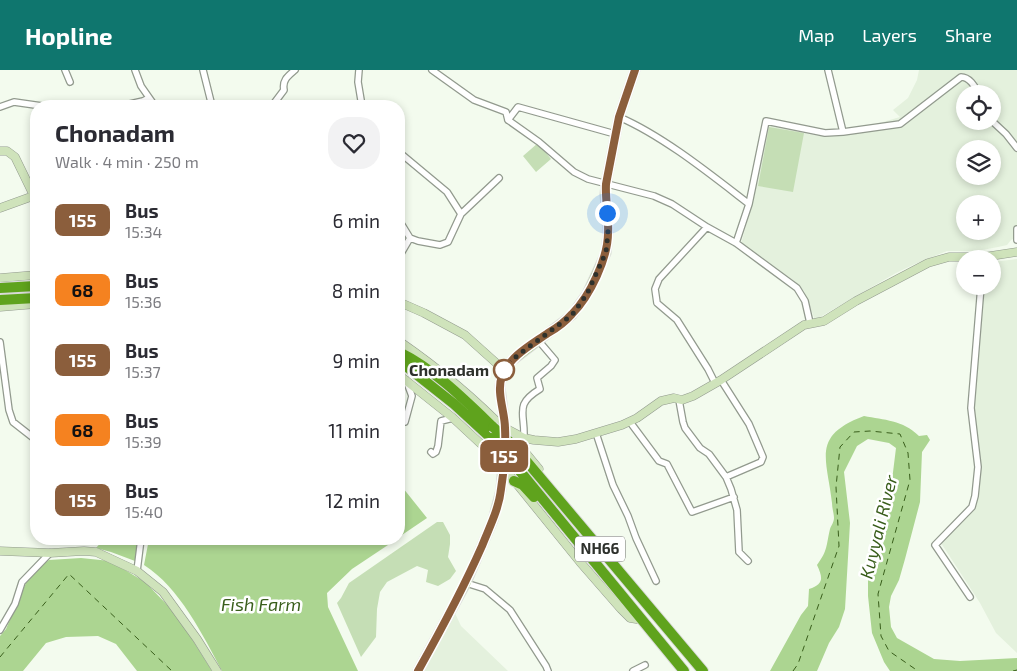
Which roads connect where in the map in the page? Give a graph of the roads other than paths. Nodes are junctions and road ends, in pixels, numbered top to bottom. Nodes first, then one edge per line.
1 (65, 70) edge
2 (135, 70) edge
3 (203, 70) edge
4 (295, 70) edge
5 (359, 70) edge
6 (432, 70) edge
7 (635, 70) edge
8 (828, 70) edge
9 (70, 82) dead end
10 (973, 85) edge
11 (149, 98) joint
12 (145, 100) edge
13 (210, 100) edge
14 (276, 100) edge
15 (360, 100) edge
16 (30, 104) edge
17 (0, 107) edge
18 (619, 117) junction
19 (508, 120) junction
20 (1001, 129) edge
21 (843, 132) junction
22 (615, 134) junction
23 (1017, 148) edge
24 (0, 151) edge
25 (405, 157) edge
26 (498, 178) dead end
27 (606, 184) junction
28 (30, 185) edge
29 (30, 198) edge
30 (748, 204) junction
31 (0, 208) edge
32 (461, 214) junction
33 (707, 228) junction
34 (1017, 229) edge
35 (405, 230) edge
36 (410, 238) junction
37 (1017, 240) edge
38 (736, 243) junction
39 (405, 247) edge
40 (1017, 252) edge
41 (1001, 255) edge
42 (956, 256) edge
43 (30, 276) edge
44 (0, 278) edge
45 (30, 286) edge
46 (0, 288) edge
47 (980, 295) edge
48 (30, 298) edge
49 (0, 300) edge
50 (30, 304) edge
51 (405, 305) edge
52 (0, 307) edge
53 (810, 324) junction
54 (538, 340) junction
55 (0, 342) edge
56 (405, 345) edge
57 (405, 355) edge
58 (405, 366) edge
59 (504, 370) junction
60 (405, 381) edge
61 (718, 382) junction
62 (405, 385) edge
63 (3, 390) edge
64 (679, 400) junction
65 (453, 418) junction
66 (405, 422) dead end
67 (630, 422) junction
68 (505, 428) junction
69 (596, 433) junction
70 (30, 435) edge
71 (524, 438) junction
72 (431, 452) dead end
73 (531, 458) junction
74 (503, 467) junction
75 (726, 477) junction
76 (514, 481) junction
77 (547, 486) junction
78 (734, 497) junction
79 (554, 512) junction
80 (140, 545) edge
81 (0, 551) edge
82 (50, 553) junction
83 (748, 561) dead end
84 (138, 571) junction
85 (656, 581) dead end
86 (466, 583) junction
87 (970, 597) dead end
88 (647, 605) junction
89 (642, 620) junction
90 (0, 630) edge
91 (645, 665) dead end
92 (681, 668) edge
93 (216, 671) edge
94 (418, 671) edge
95 (548, 671) edge
96 (633, 671) edge
97 (703, 671) edge

1 - 9 street
2 - 11 street
3 - 13 street
4 - 14 street
5 - 15 street
6 - 19 street
7 - 18 main road
8 - 21 street
10 - 21 street
11 - 12 street
16 - 17 street
18 - 22 main road
18 - 30 street
19 - 22 street
19 - 27 street
20 - 23 street
21 - 30 street
22 - 27 main road
24 - 28 main road
25 - 32 street
26 - 32 street
27 - 33 street
27 - 54 main road
29 - 31 main road
30 - 38 street
32 - 36 street
33 - 38 street
33 - 61 street
34 - 37 street
35 - 36 street
36 - 39 street
38 - 53 street
40 - 41 main road
42 - 53 main road
43 - 44 main road
45 - 46 highway
47 - 87 street
48 - 49 highway
50 - 52 main road
51 - 59 main road
53 - 61 main road
54 - 59 main road
54 - 71 street
55 - 63 street
56 - 68 main road
57 - 77 highway, NH66, bridge
58 - 79 highway, NH66, bridge
59 - 68 main road
60 - 65 main road
61 - 64 main road
61 - 75 street
62 - 66 street
63 - 70 street
64 - 67 main road
64 - 75 street
65 - 72 street
65 - 74 main road
67 - 69 main road
67 - 78 street
68 - 71 main road
68 - 73 main road
68 - 74 main road
69 - 71 main road
69 - 85 street
73 - 77 highway
73 - 88 main road
74 - 76 main road
74 - 86 main road
75 - 78 street
76 - 79 highway
76 - 89 main road
77 - 88 highway, NH66
78 - 83 street
79 - 89 highway, NH66
80 - 84 street
81 - 82 main road
82 - 84 main road
82 - 90 street
84 - 93 main road
86 - 94 main road
86 - 95 street
88 - 97 highway, NH66
89 - 92 highway, NH66
91 - 96 street

